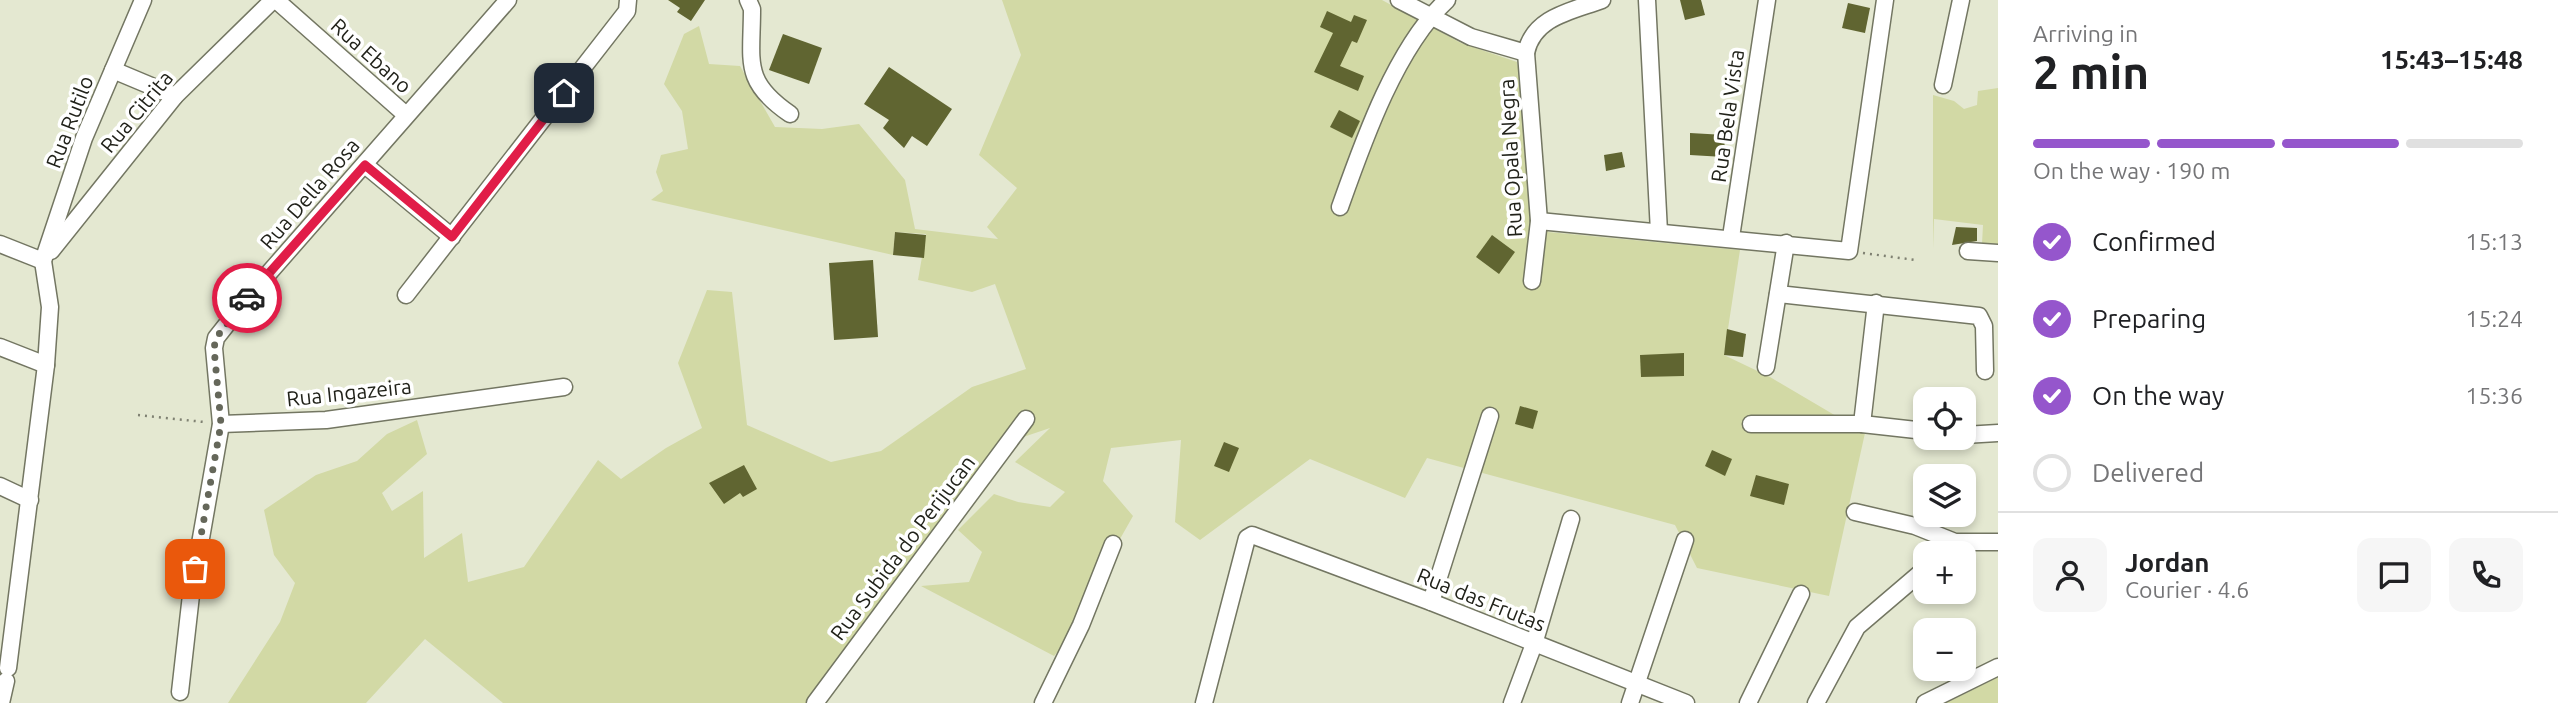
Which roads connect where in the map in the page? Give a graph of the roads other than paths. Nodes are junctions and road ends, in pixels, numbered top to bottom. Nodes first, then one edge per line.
1 (142, 0) edge
2 (275, 0) edge
3 (508, 0) edge
4 (628, 0) edge
5 (748, 0) edge
6 (1399, 0) edge
7 (1447, 0) edge
8 (1602, 0) edge
9 (1647, 0) edge
10 (1767, 0) edge
11 (1885, 0) edge
12 (1961, 0) edge
13 (1428, 17) junction
14 (1526, 53) junction
15 (113, 70) junction
16 (1943, 85) dead end
17 (175, 96) junction
18 (790, 114) dead end
19 (406, 115) junction
20 (365, 165) junction
21 (1340, 207) dead end
22 (1539, 220) junction
23 (1659, 232) junction
24 (452, 237) junction
25 (1731, 237) junction
26 (1787, 243) junction
27 (0, 244) edge
28 (1968, 251) dead end
29 (1998, 253) edge
30 (43, 261) junction
31 (1532, 281) dead end
32 (1778, 294) junction
33 (406, 295) dead end
34 (1876, 303) junction
35 (0, 347) edge
36 (46, 365) junction
37 (1766, 368) dead end
38 (1985, 370) dead end
39 (565, 387) dead end
40 (1490, 416) dead end
41 (1026, 419) dead end
42 (221, 424) junction
43 (1751, 424) dead end
44 (1862, 424) junction
45 (1913, 430) edge
46 (1998, 433) edge
47 (1976, 434) edge
48 (0, 486) edge
49 (30, 500) junction
50 (1855, 512) dead end
51 (1571, 519) dead end
52 (1685, 540) dead end
53 (1938, 541) edge
54 (1998, 542) edge
55 (1113, 544) dead end
56 (1976, 545) edge
57 (1913, 579) edge
58 (1801, 594) dead end
59 (1432, 602) junction
60 (7, 624) edge
61 (1534, 644) junction
62 (1998, 667) edge
63 (1636, 685) junction
64 (180, 692) dead end
65 (1, 703) edge
66 (815, 703) edge
67 (1043, 703) edge
68 (1204, 703) edge
69 (1512, 703) edge
70 (1630, 703) edge
71 (1686, 703) edge
72 (1748, 703) edge
73 (1816, 703) edge
74 (1925, 703) edge

1 - 15 street, Rua Rutilo
2 - 17 street, Rua Citrita
2 - 19 street, Rua Ebano
3 - 19 street, Rua Della Rosa
4 - 24 street
5 - 18 street
6 - 13 street, Rua Opala Negra
7 - 13 street
8 - 14 street
9 - 23 street
10 - 25 street, Rua Bela Vista
11 - 26 street
12 - 16 street
13 - 14 street, Rua Opala Negra
13 - 21 street
14 - 22 street, Rua Opala Negra
15 - 17 street
15 - 30 street, Rua Rutilo
17 - 30 street, Rua Citrita
19 - 20 street, Rua Della Rosa
20 - 24 street
20 - 42 street, Rua Della Rosa
22 - 23 street
22 - 31 street, Rua Opala Negra
23 - 25 street
24 - 33 street
25 - 26 street
26 - 32 street
27 - 30 street
28 - 29 street
30 - 36 street
32 - 34 street
32 - 37 street
34 - 38 street
34 - 44 street
35 - 36 street
36 - 49 street
39 - 42 street, Rua Ingazeira
40 - 59 street
41 - 66 street, Rua Subida do Perijucan
42 - 64 street, Rua Della Rosa
43 - 44 street
44 - 45 street
46 - 47 street
48 - 49 street
49 - 60 street
50 - 53 street
51 - 61 street
52 - 63 street
54 - 56 street
55 - 67 street
57 - 73 street
58 - 72 street
59 - 61 street, Rua das Frutas
59 - 68 street, Rua das Frutas
60 - 65 street
61 - 63 street, Rua das Frutas
61 - 69 street
62 - 74 street
63 - 70 street
63 - 71 street, Rua das Frutas

